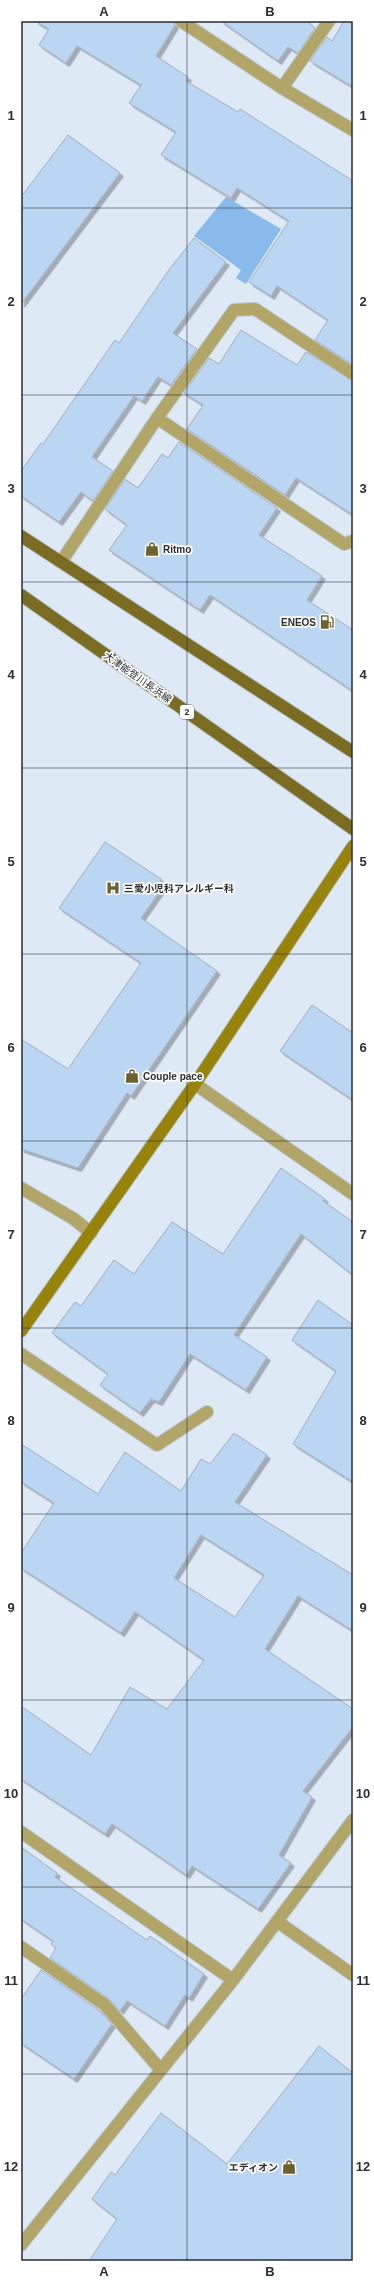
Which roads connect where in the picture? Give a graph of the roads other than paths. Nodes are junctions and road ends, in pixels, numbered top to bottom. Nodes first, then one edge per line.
1 (182, 21) edge
2 (330, 21) edge
3 (282, 88) junction
4 (353, 130) edge
5 (353, 374) edge
6 (157, 418) junction
7 (21, 536) edge
8 (353, 541) edge
9 (61, 562) junction
10 (21, 595) edge
11 (353, 752) edge
12 (353, 829) edge
13 (353, 846) edge
14 (195, 1084) junction
15 (21, 1188) edge
16 (353, 1194) edge
17 (91, 1233) junction
18 (21, 1331) edge
19 (21, 1354) edge
20 (207, 1412) dead end
21 (353, 1820) edge
22 (21, 1832) edge
23 (278, 1922) junction
24 (21, 1946) edge
25 (353, 1975) edge
26 (233, 1980) junction
27 (160, 2069) junction
28 (21, 2245) edge

1 - 3 street
2 - 3 street
3 - 4 street
5 - 6 street
6 - 8 street
6 - 9 street
7 - 9 main road
9 - 11 main road
10 - 12 main road, 大津能登川長浜線 / 2
13 - 14 street
14 - 16 street
14 - 17 street
15 - 17 street
17 - 18 street
19 - 20 street
21 - 23 street
22 - 26 street
23 - 25 street
23 - 26 street
24 - 27 street
26 - 27 street
27 - 28 street

